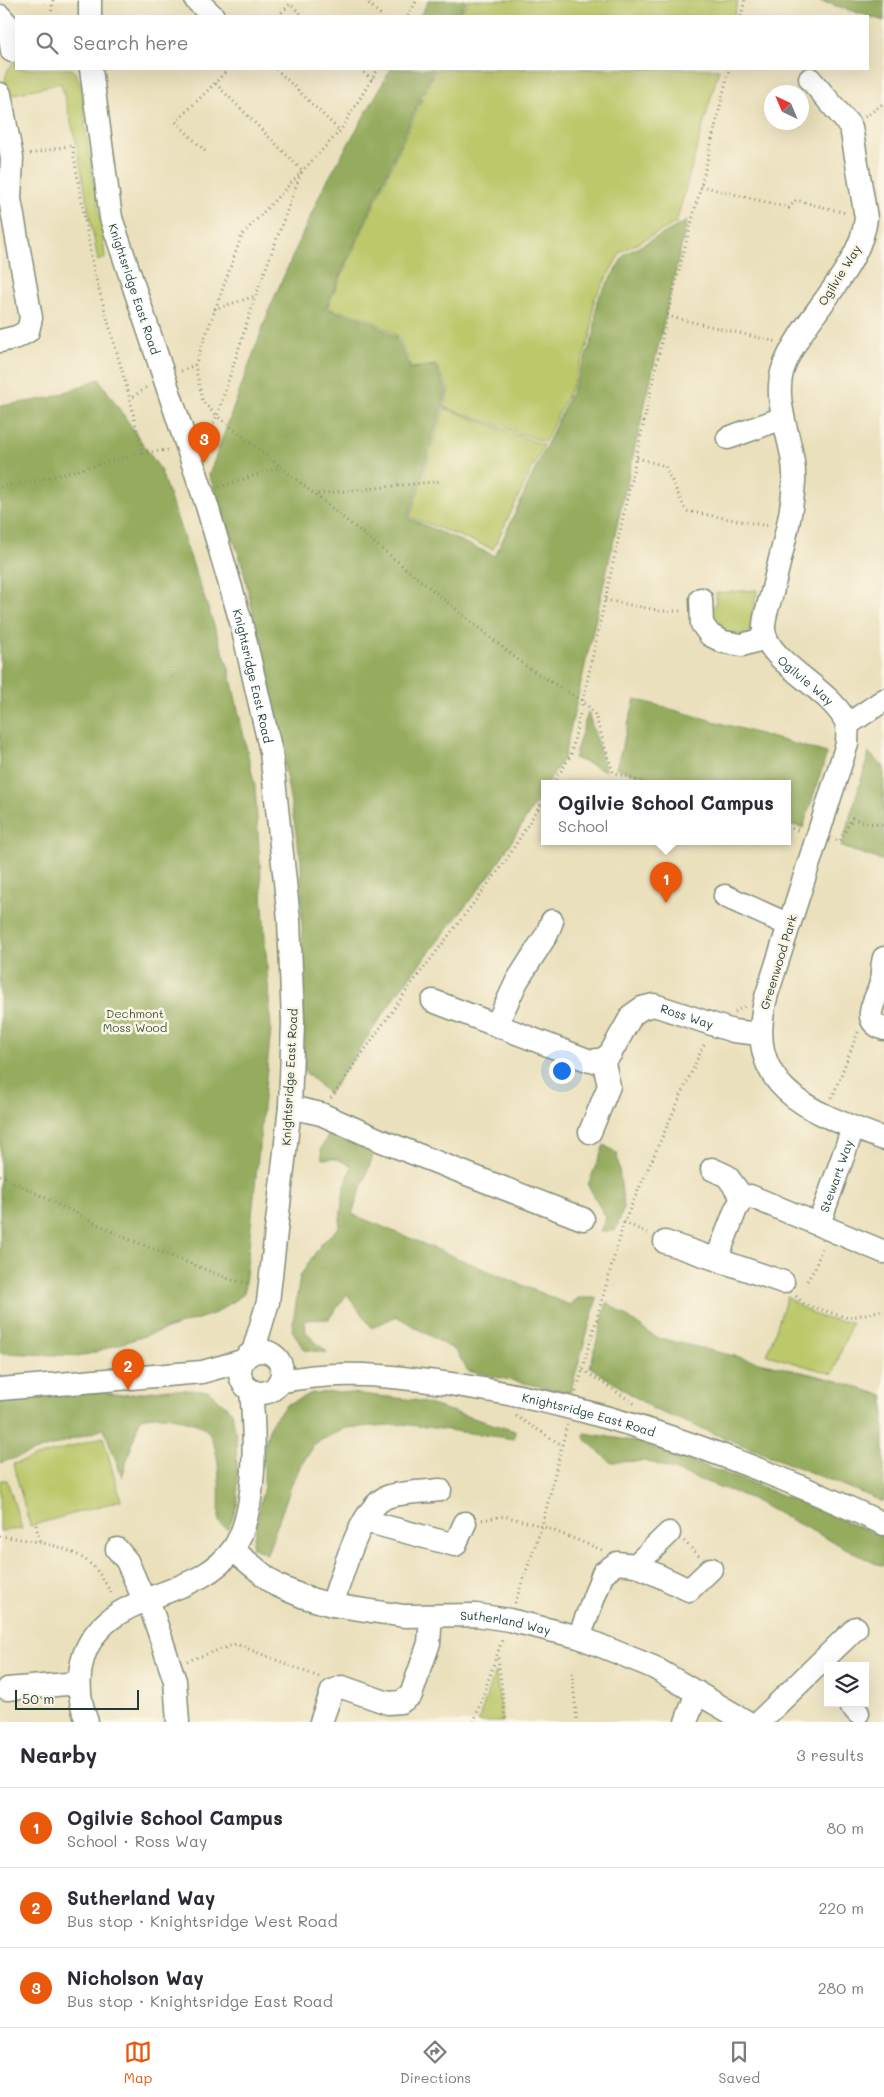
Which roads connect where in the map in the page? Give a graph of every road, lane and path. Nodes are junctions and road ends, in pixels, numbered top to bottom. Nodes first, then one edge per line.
1 (53, 0) edge
2 (90, 0) edge
3 (196, 0) edge
4 (365, 0) edge
5 (417, 0) edge
6 (745, 0) edge
7 (51, 15) edge
8 (90, 15) edge
9 (212, 15) edge
10 (279, 15) edge
11 (302, 15) edge
12 (381, 15) edge
13 (409, 15) edge
14 (741, 15) edge
15 (0, 16) edge
16 (9, 51) edge
17 (91, 70) edge
18 (227, 70) edge
19 (277, 70) edge
20 (361, 70) edge
21 (377, 70) edge
22 (729, 70) edge
23 (810, 79) dead end
24 (372, 80) junction
25 (214, 83) junction
26 (0, 94) edge
27 (340, 130) junction
28 (205, 151) dead end
29 (12, 158) junction
30 (302, 170) junction
31 (701, 186) junction
32 (866, 218) junction
33 (256, 295) junction
34 (214, 309) junction
35 (666, 316) junction
36 (0, 341) edge
37 (794, 346) junction
38 (194, 365) junction
39 (175, 374) dead end
40 (147, 387) dead end
41 (130, 399) junction
42 (217, 416) junction
43 (783, 418) junction
44 (728, 438) dead end
45 (142, 453) junction
46 (191, 457) junction
47 (637, 458) junction
48 (281, 467) junction
49 (442, 481) dead end
50 (0, 487) edge
51 (203, 492) junction
52 (317, 494) junction
53 (786, 530) junction
54 (605, 600) junction
55 (701, 605) joint
56 (766, 638) junction
57 (581, 700) junction
58 (884, 700) edge
59 (846, 725) junction
60 (555, 780) edge
61 (636, 780) edge
62 (541, 804) edge
63 (884, 825) edge
64 (819, 836) junction
65 (725, 896) dead end
66 (552, 921) dead end
67 (789, 925) junction
68 (884, 958) edge
69 (766, 994) junction
70 (432, 1001) dead end
71 (497, 1024) junction
72 (713, 1025) junction
73 (878, 1025) edge
74 (760, 1034) junction
75 (603, 1058) junction
76 (290, 1107) junction
77 (321, 1114) junction
78 (825, 1117) junction
79 (854, 1128) junction
80 (590, 1132) dead end
81 (884, 1139) edge
82 (712, 1169) dead end
83 (0, 1176) edge
84 (743, 1198) junction
85 (583, 1220) dead end
86 (624, 1222) junction
87 (824, 1226) junction
88 (665, 1242) joint
89 (884, 1252) edge
90 (717, 1258) junction
91 (807, 1281) dead end
92 (783, 1282) joint
93 (269, 1295) junction
94 (884, 1310) edge
95 (583, 1370) junction
96 (261, 1372) junction
97 (0, 1389) edge
98 (576, 1394) dead end
99 (641, 1408) dead end
100 (567, 1424) dead end
101 (440, 1490) dead end
102 (838, 1502) junction
103 (884, 1513) edge
104 (365, 1521) junction
105 (465, 1523) joint
106 (884, 1524) edge
107 (36, 1525) dead end
108 (542, 1526) junction
109 (669, 1533) joint
110 (0, 1536) edge
111 (40, 1543) junction
112 (116, 1549) dead end
113 (233, 1550) junction
114 (627, 1564) junction
115 (711, 1569) joint
116 (146, 1599) junction
117 (332, 1605) junction
118 (122, 1610) junction
119 (430, 1616) junction
120 (509, 1620) junction
121 (856, 1628) dead end
122 (579, 1637) junction
123 (497, 1657) junction
124 (170, 1667) junction
125 (572, 1673) dead end
126 (821, 1675) edge
127 (79, 1683) junction
128 (2, 1687) edge
129 (342, 1687) junction
130 (697, 1692) junction
131 (87, 1722) edge
132 (178, 1722) edge
133 (320, 1722) edge
134 (474, 1722) edge
135 (506, 1722) edge
136 (578, 1722) edge
137 (686, 1722) edge
138 (747, 1722) edge
139 (759, 1722) edge

1 - 7 path
2 - 8 street
3 - 9 street
4 - 12 path
5 - 13 path
6 - 14 path
10 - 11 path
15 - 16 street
17 - 46 street, Knightsridge East Road
18 - 25 path
19 - 27 path
20 - 24 path
21 - 24 path
22 - 31 path
23 - 32 street, Ogilvie Way
24 - 27 path
25 - 28 path
25 - 30 path
26 - 29 street
27 - 30 path
29 - 36 street
29 - 41 path
30 - 33 path
30 - 34 path
31 - 32 path
31 - 35 path
32 - 37 street, Ogilvie Way
33 - 34 path
33 - 42 path
34 - 38 path
35 - 37 path
35 - 47 path
37 - 43 street, Ogilvie Way
38 - 39 path
38 - 42 path
40 - 41 path
41 - 45 path
42 - 46 path
42 - 48 path
43 - 44 street
43 - 53 street, Ogilvie Way
45 - 46 path
45 - 50 path
46 - 51 street, Knightsridge East Road
47 - 53 path
47 - 54 path
48 - 51 path
48 - 52 path
49 - 52 path
51 - 76 street, Knightsridge East Road
52 - 57 path
53 - 56 street, Ogilvie Way
54 - 55 path
54 - 57 path
55 - 56 street
56 - 59 street, Ogilvie Way
57 - 60 path
57 - 61 path
58 - 59 street
59 - 64 street, Greenwood Park
62 - 77 path
63 - 64 path
64 - 67 street, Greenwood Park
65 - 67 street
66 - 71 street
67 - 69 street, Greenwood Park
68 - 73 street
69 - 72 path
69 - 74 street, Greenwood Park
70 - 71 street
71 - 75 street
72 - 74 street, Ross Way
72 - 75 street, Ross Way
72 - 86 path
73 - 78 path
74 - 78 street, Greenwood Park
75 - 80 street
76 - 77 street
76 - 93 street, Knightsridge East Road
77 - 85 street
78 - 79 street, Greenwood Park
79 - 81 street, Greenwood Park
79 - 87 street, Stewart Way
82 - 84 street
83 - 93 path
84 - 87 street, Stewart Way
84 - 90 street
86 - 88 path
86 - 95 path
87 - 89 street, Stewart Way
87 - 91 path
88 - 90 street
90 - 92 street
92 - 94 path
93 - 96 street, Knightsridge East Road
95 - 98 path
95 - 99 path
96 - 97 street
96 - 102 street, Knightsridge East Road
96 - 113 street
100 - 108 path
101 - 104 street
102 - 103 street, Knightsridge East Road
102 - 106 street, Knightsridge East Road
104 - 105 street
104 - 117 street
105 - 108 path
107 - 111 path
108 - 114 path
108 - 120 path
109 - 114 street
109 - 115 path
110 - 111 path
111 - 118 path
112 - 116 street
113 - 116 street
113 - 117 street, Sutherland Way
114 - 115 street
114 - 122 street
116 - 118 street
116 - 124 street
117 - 119 street, Sutherland Way
118 - 127 street
119 - 120 street, Sutherland Way
119 - 129 street
120 - 122 street, Sutherland Way
120 - 123 path
121 - 126 street
122 - 130 street, Sutherland Way
123 - 134 path
123 - 135 path
124 - 129 path
124 - 132 street
125 - 136 path
126 - 139 street
127 - 128 street
127 - 131 street
129 - 133 street
130 - 137 street
130 - 138 street, Sutherland Way

